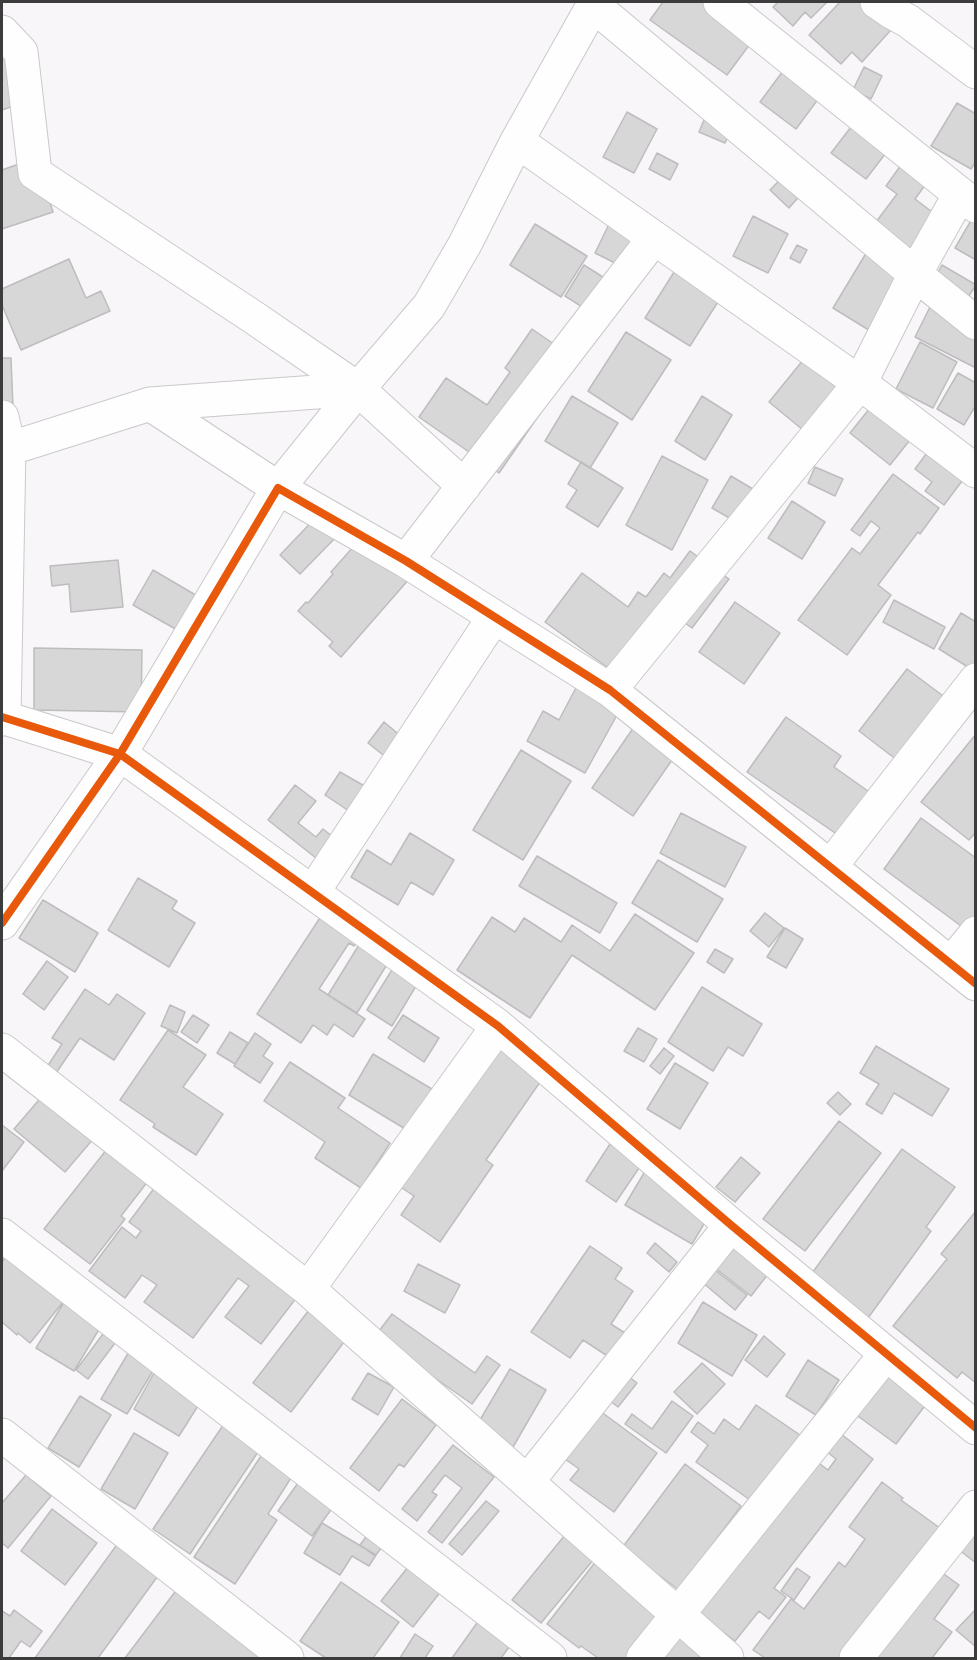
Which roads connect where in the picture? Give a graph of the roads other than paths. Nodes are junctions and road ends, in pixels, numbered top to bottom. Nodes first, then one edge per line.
1 (720, 2) edge
2 (877, 2) edge
3 (594, 3) edge
4 (2, 32) edge
5 (975, 72) edge
6 (517, 141) junction
7 (968, 200) edge
8 (654, 238) junction
9 (915, 274) junction
10 (975, 323) edge
11 (860, 384) junction
12 (358, 389) junction
13 (150, 404) junction
14 (2, 417) edge
15 (5, 450) edge
16 (975, 471) edge
17 (464, 486) junction
18 (278, 488) junction
19 (406, 561) junction
20 (494, 617) junction
21 (975, 680) edge
22 (610, 690) junction
23 (2, 718) edge
24 (120, 754) junction
25 (830, 867) junction
26 (313, 892) junction
27 (2, 923) edge
28 (975, 933) edge
29 (963, 974) edge
30 (498, 1026) junction
31 (2, 1050) edge
32 (730, 1225) junction
33 (2, 1235) edge
34 (308, 1289) junction
35 (886, 1354) junction
36 (975, 1428) edge
37 (2, 1435) edge
38 (527, 1482) junction
39 (975, 1507) edge
40 (678, 1615) junction
41 (287, 1659) edge
42 (550, 1659) edge
43 (643, 1659) edge
44 (727, 1659) edge
45 (856, 1659) edge

1 - 7 street
2 - 5 street
3 - 6 street
3 - 9 street
4 - 12 street
6 - 8 street
6 - 12 street
7 - 9 street
8 - 11 street
8 - 17 street
9 - 10 street
9 - 11 street
11 - 16 street
11 - 22 street
12 - 13 street
12 - 17 street
12 - 18 street
13 - 15 street
13 - 18 street
14 - 15 street
15 - 23 street
17 - 19 street
18 - 19 street
18 - 24 street
19 - 20 street
20 - 22 street
20 - 26 street
21 - 25 street
22 - 25 street
23 - 24 street
24 - 26 street
24 - 27 street
25 - 29 street
26 - 30 street
28 - 29 street
30 - 32 street
30 - 34 street
31 - 34 street
32 - 35 street
32 - 38 street
33 - 42 street
34 - 38 street
35 - 36 street
35 - 40 street
37 - 41 street
38 - 40 street
39 - 45 street
40 - 43 street
40 - 44 street

